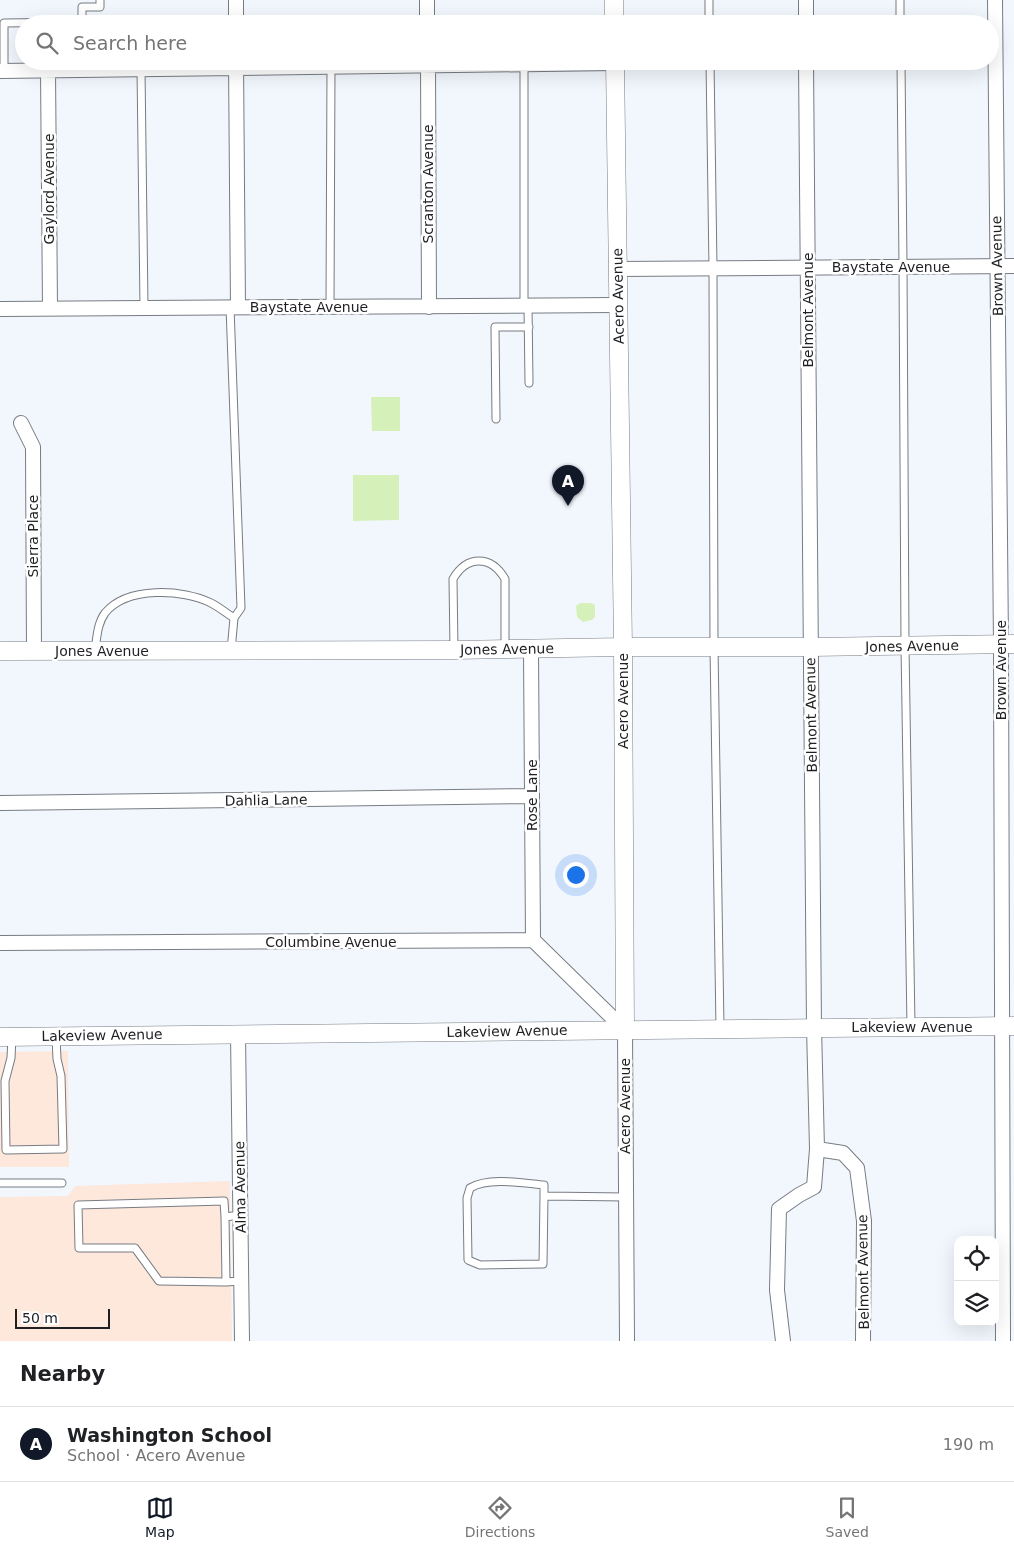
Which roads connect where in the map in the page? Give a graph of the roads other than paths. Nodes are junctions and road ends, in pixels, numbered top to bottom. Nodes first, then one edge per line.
1 (100, 0) edge
2 (236, 0) edge
3 (427, 0) edge
4 (614, 0) edge
5 (709, 0) edge
6 (806, 0) edge
7 (900, 0) edge
8 (995, 0) edge
9 (82, 15) edge
10 (236, 15) edge
11 (427, 15) edge
12 (614, 15) edge
13 (709, 15) edge
14 (806, 15) edge
15 (900, 15) edge
16 (995, 15) edge
17 (15, 23) edge
18 (48, 70) joint
19 (141, 70) edge
20 (236, 70) edge
21 (331, 70) edge
22 (428, 70) edge
23 (524, 70) edge
24 (615, 70) edge
25 (710, 70) edge
26 (806, 70) edge
27 (901, 70) edge
28 (995, 70) edge
29 (2, 71) edge
30 (903, 266) junction
31 (996, 266) junction
32 (1014, 266) edge
33 (807, 267) junction
34 (713, 268) junction
35 (617, 269) junction
36 (617, 305) junction
37 (234, 306) junction
38 (526, 306) junction
39 (144, 307) junction
40 (330, 307) junction
41 (429, 307) junction
42 (50, 308) junction
43 (0, 309) edge
44 (529, 328) junction
45 (529, 383) dead end
46 (496, 419) dead end
47 (21, 424) dead end
48 (234, 618) junction
49 (1007, 644) edge
50 (905, 646) junction
51 (623, 647) junction
52 (714, 647) junction
53 (810, 647) junction
54 (505, 649) junction
55 (531, 649) junction
56 (454, 650) junction
57 (0, 651) edge
58 (34, 651) junction
59 (94, 652) junction
60 (231, 652) junction
61 (532, 796) junction
62 (0, 803) edge
63 (533, 940) junction
64 (0, 943) edge
65 (911, 1026) junction
66 (1009, 1026) edge
67 (814, 1027) junction
68 (720, 1029) junction
69 (625, 1030) junction
70 (238, 1034) junction
71 (56, 1036) junction
72 (6, 1037) edge
73 (817, 1149) junction
74 (0, 1183) edge
75 (62, 1183) dead end
76 (544, 1196) junction
77 (626, 1197) junction
78 (240, 1215) junction
79 (225, 1217) junction
80 (241, 1281) junction
81 (226, 1282) junction
82 (242, 1341) edge
83 (627, 1341) edge
84 (782, 1341) edge
85 (863, 1341) edge
86 (1003, 1341) edge

1 - 9 lane
2 - 10 street
3 - 11 street
4 - 12 street
5 - 13 lane
6 - 14 street
7 - 15 lane
8 - 16 street, Brown Avenue
17 - 29 lane
18 - 29 street
18 - 42 street, Gaylord Avenue
19 - 39 lane
20 - 37 street
21 - 40 lane
22 - 41 street, Scranton Avenue
23 - 38 lane
24 - 35 street, Acero Avenue
25 - 34 lane
26 - 33 street, Belmont Avenue
27 - 30 lane
28 - 31 street, Brown Avenue
30 - 31 street, Baystate Avenue
30 - 33 street, Baystate Avenue
30 - 50 lane
31 - 32 street, Baystate Avenue
31 - 49 street, Brown Avenue
33 - 34 street, Baystate Avenue
33 - 53 street, Belmont Avenue
34 - 35 street, Baystate Avenue
34 - 52 lane
35 - 36 street, Acero Avenue
36 - 38 street, Baystate Avenue
36 - 51 street, Acero Avenue
37 - 39 street, Baystate Avenue
37 - 40 street, Baystate Avenue
37 - 48 lane
38 - 41 street, Baystate Avenue
38 - 44 lane
39 - 42 street, Baystate Avenue
40 - 41 street, Baystate Avenue
42 - 43 street, Baystate Avenue
44 - 45 lane
44 - 46 lane
47 - 58 street, Sierra Place
48 - 59 lane
48 - 60 lane
49 - 50 street, Jones Avenue
49 - 66 street, Brown Avenue
50 - 53 street, Jones Avenue
50 - 65 lane
51 - 52 street, Jones Avenue
51 - 55 street, Jones Avenue
51 - 69 street, Acero Avenue
52 - 53 street, Jones Avenue
52 - 68 lane
53 - 67 street, Belmont Avenue
54 - 55 street, Jones Avenue
54 - 56 street, Jones Avenue
54 - 56 lane
55 - 61 street, Rose Lane
56 - 60 street, Jones Avenue
57 - 58 street, Jones Avenue
58 - 59 street, Jones Avenue
59 - 60 street, Jones Avenue
61 - 62 street, Dahlia Lane
61 - 63 street, Rose Lane
63 - 64 street, Columbine Avenue
63 - 69 street
65 - 66 street, Lakeview Avenue
65 - 67 street, Lakeview Avenue
66 - 86 street, Brown Avenue
67 - 68 street, Lakeview Avenue
67 - 73 street, Belmont Avenue
68 - 69 street, Lakeview Avenue
69 - 70 street, Lakeview Avenue
69 - 77 street, Acero Avenue
70 - 71 street, Lakeview Avenue
70 - 78 street, Alma Avenue
71 - 72 street, Lakeview Avenue
71 - 72 lane
73 - 84 street
73 - 85 street, Belmont Avenue
74 - 75 lane
76 - 76 lane
76 - 77 lane
77 - 83 street, Acero Avenue
78 - 79 lane
78 - 80 street, Alma Avenue
79 - 81 lane
79 - 81 lane
80 - 81 lane
80 - 82 street, Alma Avenue

